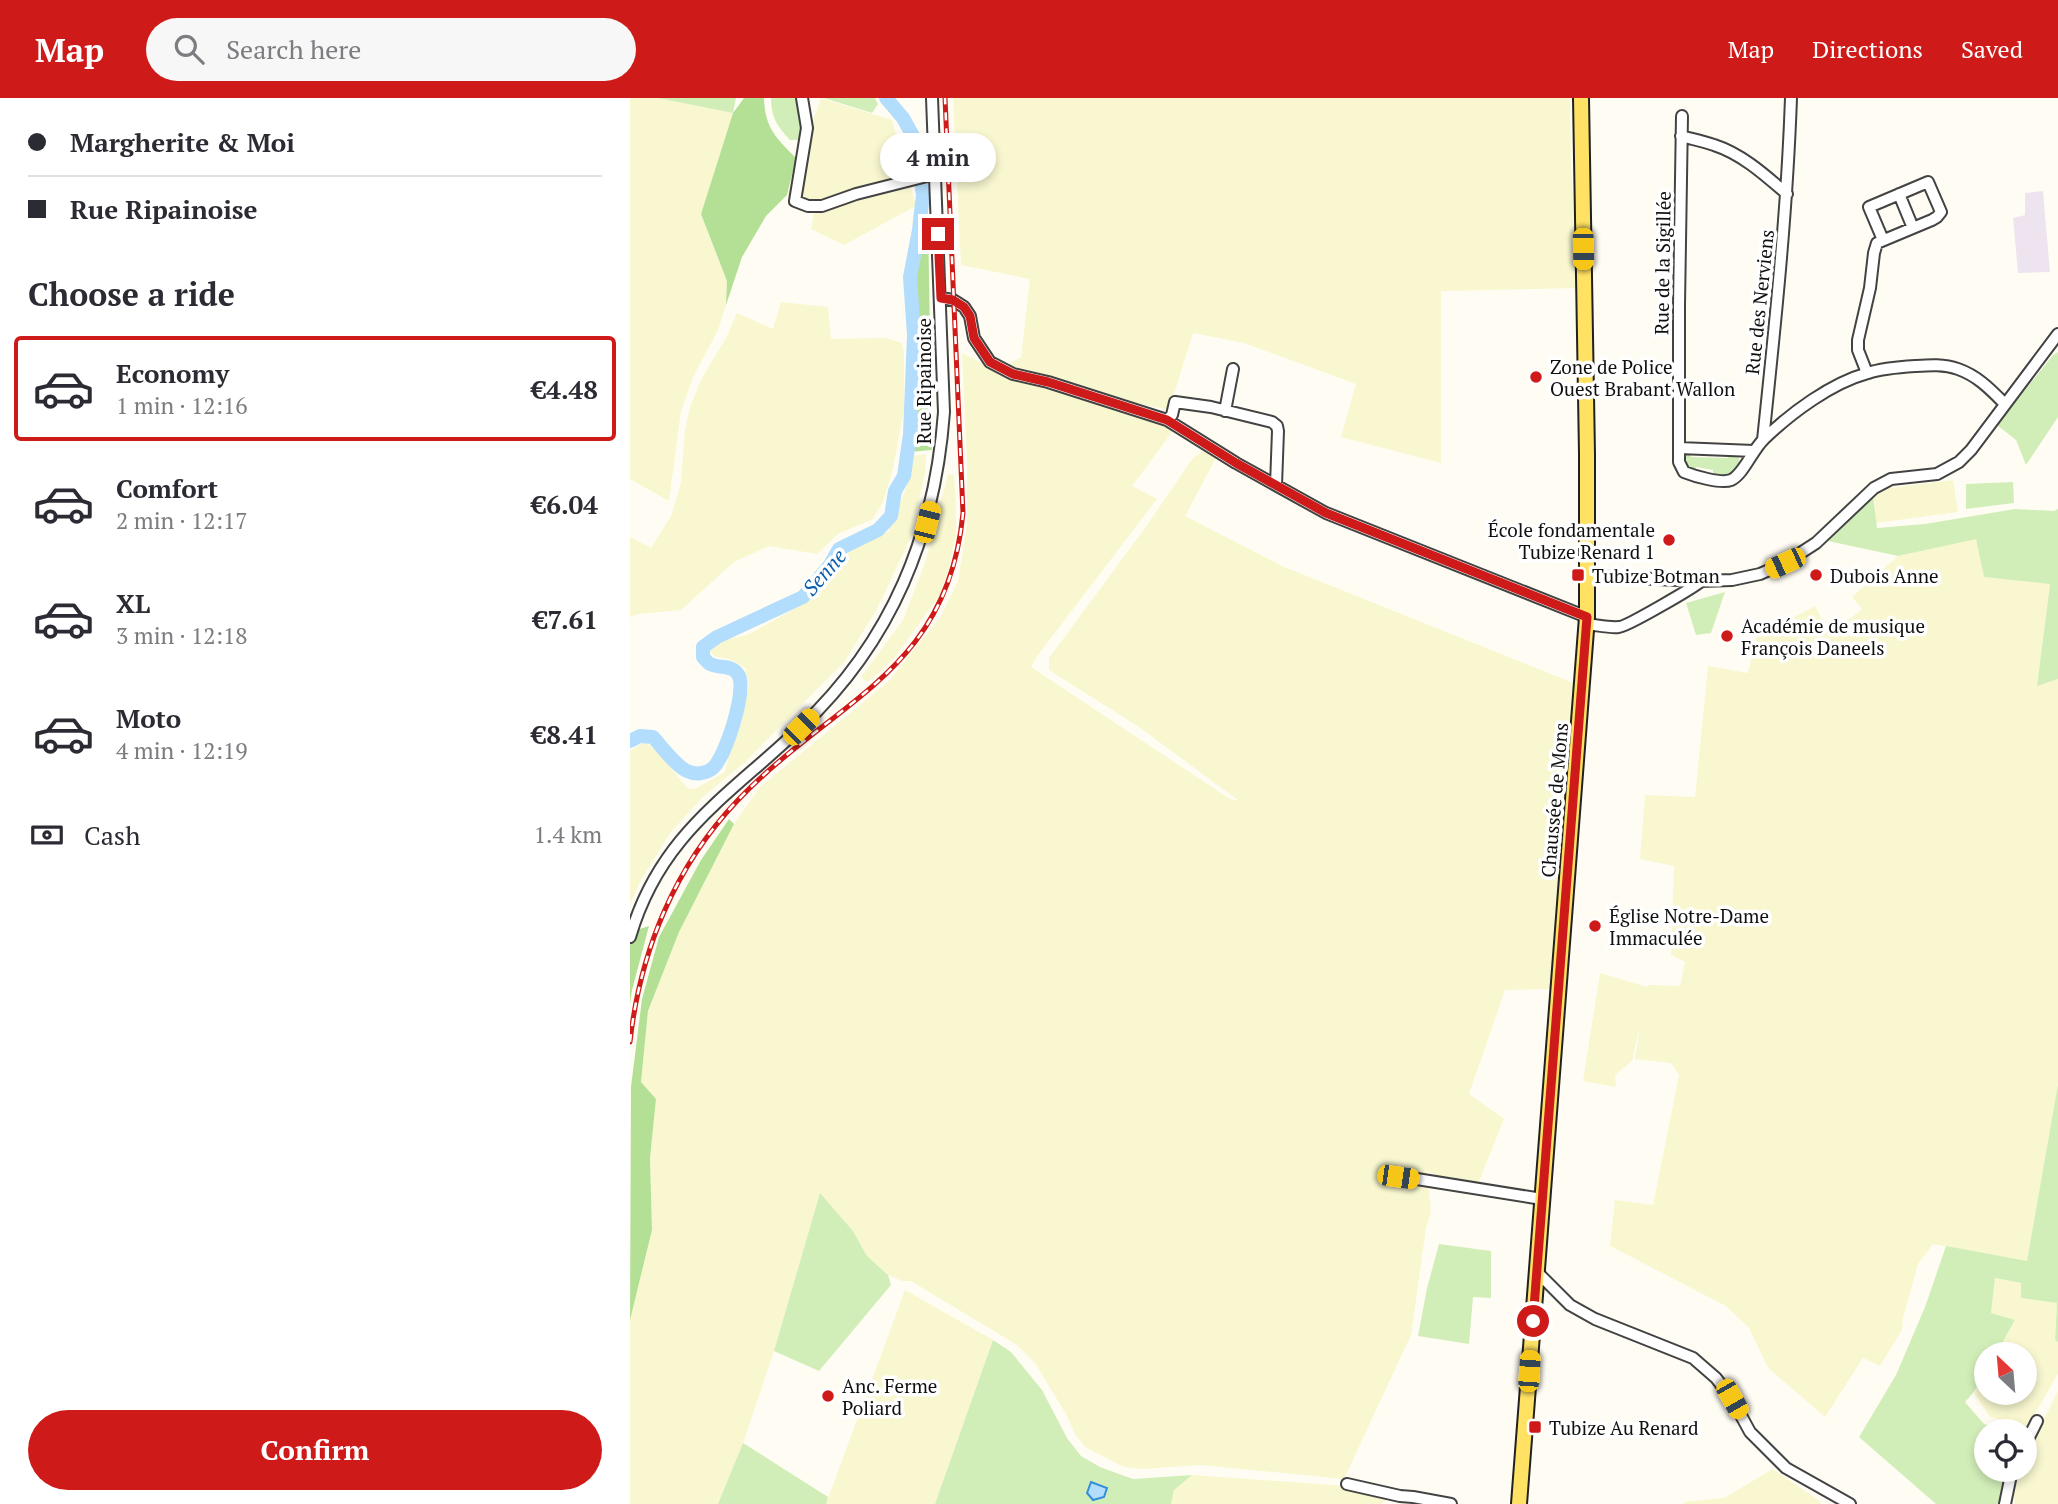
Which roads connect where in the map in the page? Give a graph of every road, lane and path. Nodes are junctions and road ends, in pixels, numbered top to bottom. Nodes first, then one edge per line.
1 (802, 98) edge
2 (932, 98) edge
3 (1581, 98) edge
4 (1791, 98) edge
5 (1682, 116) dead end
6 (1681, 136) junction
7 (931, 175) junction
8 (1787, 194) junction
9 (1899, 194) junction
10 (1913, 228) junction
11 (1883, 240) junction
12 (941, 298) junction
13 (2056, 340) edge
14 (1233, 369) dead end
15 (1867, 373) junction
16 (2005, 404) junction
17 (1225, 411) junction
18 (1167, 420) junction
19 (1763, 440) junction
20 (1679, 448) junction
21 (1754, 451) junction
22 (1276, 485) junction
23 (1588, 576) junction
24 (1701, 581) junction
25 (1586, 621) junction
26 (630, 937) edge
27 (1398, 1177) dead end
28 (1542, 1199) junction
29 (1537, 1272) junction
30 (2010, 1482) edge
31 (1347, 1484) dead end
32 (1400, 1496) junction
33 (1389, 1504) edge
34 (1451, 1504) edge
35 (1519, 1504) edge
36 (1850, 1504) edge
37 (2005, 1504) edge

1 - 7 street
2 - 7 street, Rue Ripainoise
3 - 23 main road, Chaussée de Mons
4 - 8 street, Rue des Nerviens
5 - 6 street, Rue de la Sigillée
6 - 8 street
6 - 20 street, Rue de la Sigillée
7 - 12 street, Rue Ripainoise
8 - 19 street, Rue des Nerviens
9 - 10 street
9 - 10 street
9 - 11 street
10 - 11 street
11 - 15 street
12 - 18 street
12 - 26 street, Rue Ripainoise
13 - 16 street
14 - 17 street
15 - 16 street
15 - 19 street
16 - 24 street
17 - 18 street
17 - 22 street
18 - 22 street
19 - 21 street
20 - 21 street
20 - 21 street, Rue de la Sigillée
22 - 25 street
23 - 24 street
23 - 25 main road, Chaussée de Mons
24 - 25 street
25 - 28 main road, Chaussée de Mons
27 - 28 street
28 - 29 main road, Chaussée de Mons
29 - 35 main road, Chaussée de Mons
29 - 36 street
30 - 37 street
31 - 32 street
32 - 33 street
32 - 34 street

